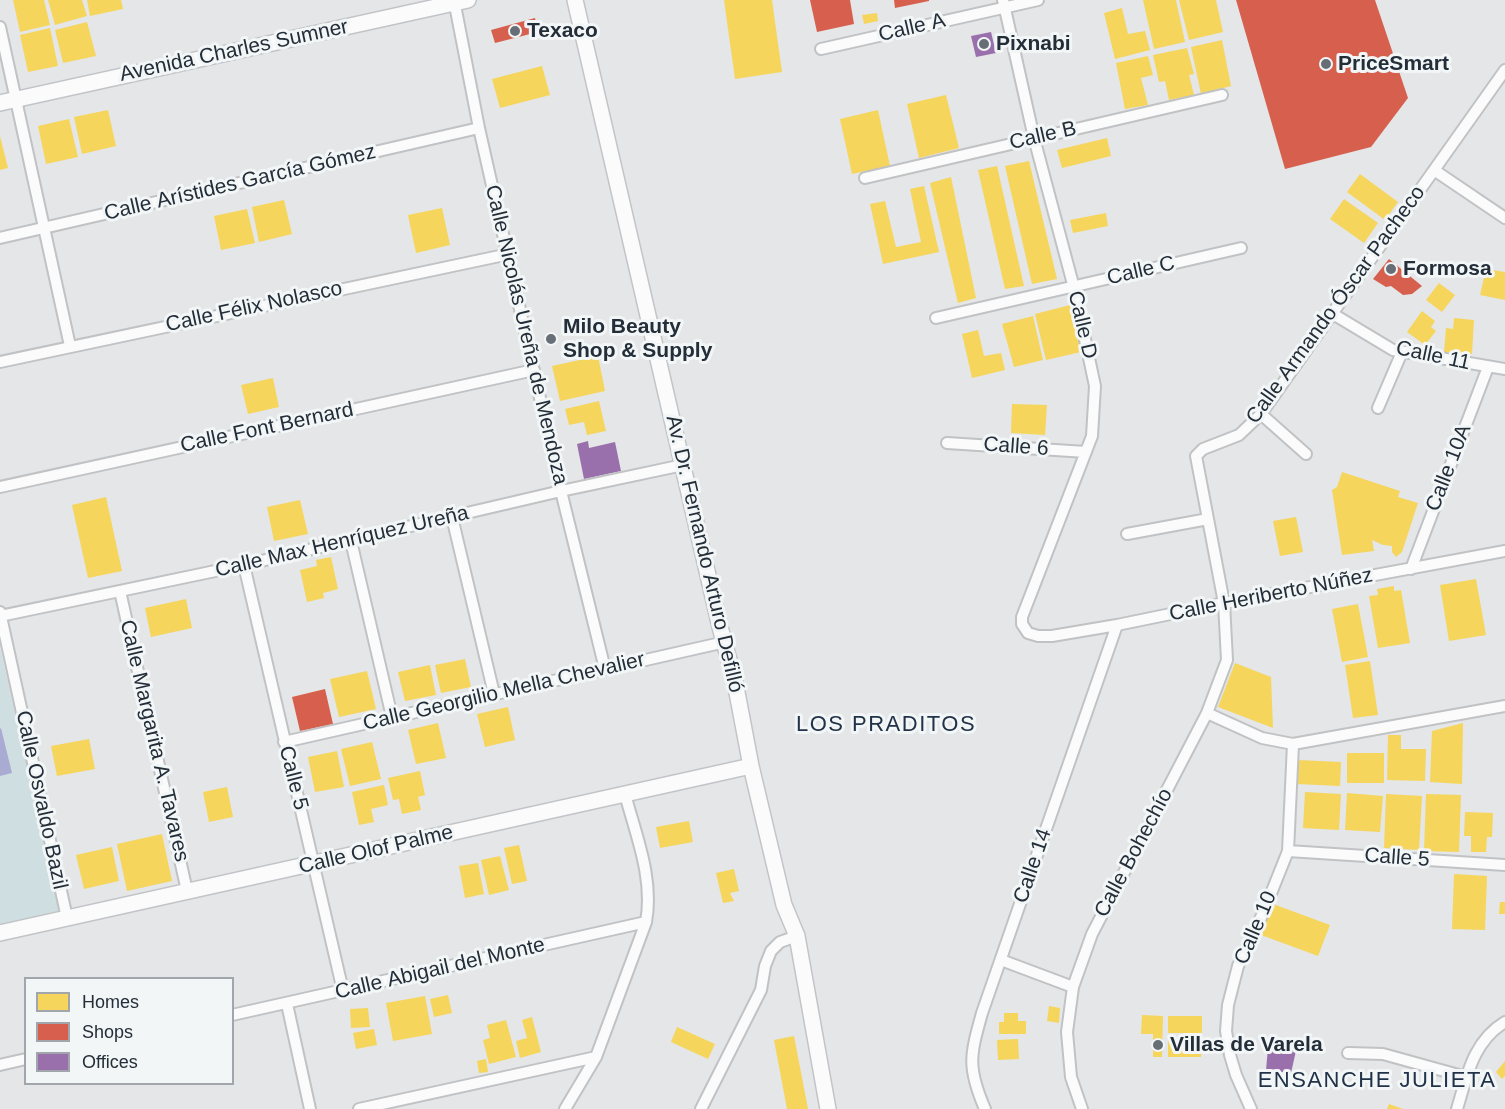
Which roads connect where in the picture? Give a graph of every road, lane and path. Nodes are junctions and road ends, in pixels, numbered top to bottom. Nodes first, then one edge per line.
1 (574, 0) edge
2 (1038, 0) edge
3 (459, 1) edge
4 (1004, 4) edge
5 (0, 27) edge
6 (821, 49) dead end
7 (1505, 70) edge
8 (1222, 95) dead end
9 (16, 99) junction
10 (0, 103) edge
11 (479, 128) junction
12 (1034, 138) junction
13 (1434, 170) junction
14 (865, 178) dead end
15 (1505, 218) edge
16 (45, 228) junction
17 (0, 238) edge
18 (1241, 248) dead end
19 (508, 254) junction
20 (1074, 288) junction
21 (1333, 314) junction
22 (936, 318) dead end
23 (70, 346) junction
24 (1402, 352) junction
25 (0, 362) edge
26 (1488, 367) junction
27 (1505, 369) edge
28 (534, 370) junction
29 (1378, 408) dead end
30 (1261, 414) junction
31 (947, 443) dead end
32 (1086, 452) junction
33 (1305, 454) dead end
34 (683, 465) junction
35 (0, 487) edge
36 (561, 491) junction
37 (452, 517) junction
38 (1208, 519) junction
39 (1127, 534) dead end
40 (351, 541) junction
41 (1505, 551) edge
42 (244, 565) junction
43 (1411, 568) junction
44 (120, 591) junction
45 (1224, 603) junction
46 (0, 615) edge
47 (1117, 625) junction
48 (1038, 636) joint
49 (725, 642) junction
50 (605, 669) junction
51 (494, 694) junction
52 (1505, 706) edge
53 (1207, 713) junction
54 (392, 717) junction
55 (284, 742) junction
56 (1293, 744) junction
57 (751, 766) junction
58 (625, 794) junction
59 (1288, 851) junction
60 (315, 864) junction
61 (1505, 865) edge
62 (187, 891) junction
63 (67, 918) junction
64 (646, 922) junction
65 (0, 933) edge
66 (797, 936) junction
67 (1001, 960) junction
68 (1072, 987) junction
69 (343, 992) junction
70 (287, 1004) junction
71 (234, 1015) edge
72 (1505, 1022) edge
73 (1348, 1053) dead end
74 (596, 1057) junction
75 (24, 1059) edge
76 (0, 1065) edge
77 (1466, 1077) junction
78 (310, 1109) edge
79 (359, 1109) edge
80 (565, 1109) edge
81 (701, 1109) edge
82 (828, 1109) edge
83 (985, 1109) edge
84 (1082, 1109) edge
85 (1251, 1109) edge
86 (1457, 1109) edge

1 - 34 street, Av. Dr. Fernando Arturo Defilló
2 - 4 street, Calle A
3 - 9 street, Avenida Charles Sumner
3 - 11 street, Calle Nicolás Ureña de Mendoza
4 - 6 street, Calle A
4 - 12 street, Calle D
5 - 9 street
7 - 13 street, Calle Armando Óscar Pacheco
8 - 12 street, Calle B
9 - 10 street, Avenida Charles Sumner
9 - 16 street
11 - 16 street, Calle Arístides García Gómez
11 - 19 street, Calle Nicolás Ureña de Mendoza
12 - 14 street, Calle B
12 - 20 street, Calle D
13 - 15 street
13 - 21 street, Calle Armando Óscar Pacheco
16 - 17 street, Calle Arístides García Gómez
16 - 23 street
18 - 20 street, Calle C
19 - 23 street, Calle Félix Nolasco
19 - 28 street, Calle Nicolás Ureña de Mendoza
20 - 22 street, Calle C
20 - 32 street, Calle D
21 - 24 street, Calle 11
21 - 30 street, Calle Armando Óscar Pacheco
23 - 25 street, Calle Félix Nolasco
24 - 26 street, Calle 11
24 - 29 street
26 - 27 street, Calle 11
26 - 43 street, Calle 10A
28 - 35 street, Calle Font Bernard
28 - 36 street, Calle Nicolás Ureña de Mendoza
30 - 33 street
30 - 38 street, Calle Armando Óscar Pacheco
31 - 32 street, Calle 6
32 - 48 street, Calle D
34 - 36 street, Calle Max Henríquez Ureña
34 - 49 street, Av. Dr. Fernando Arturo Defilló
36 - 37 street, Calle Max Henríquez Ureña
36 - 50 street, Calle Nicolás Ureña de Mendoza
37 - 40 street, Calle Max Henríquez Ureña
37 - 51 street
38 - 39 street
38 - 45 street, Calle Armando Óscar Pacheco
40 - 42 street, Calle Max Henríquez Ureña
40 - 54 street
41 - 43 street, Calle Heriberto Núñez
42 - 44 street, Calle Max Henríquez Ureña
42 - 55 street, Calle 5
43 - 45 street, Calle Heriberto Núñez
44 - 46 street, Calle Max Henríquez Ureña
44 - 62 street, Calle Margarita A. Tavares
45 - 47 street, Calle Heriberto Núñez
45 - 53 street, Calle Bohechío
46 - 63 street, Calle Osvaldo Bazil
47 - 48 street, Calle Heriberto Núñez
47 - 67 street, Calle 14
49 - 50 street, Calle Georgilio Mella Chevalier
49 - 57 street, Av. Dr. Fernando Arturo Defilló
50 - 51 street, Calle Georgilio Mella Chevalier
51 - 54 street, Calle Georgilio Mella Chevalier
52 - 56 street
53 - 56 street
53 - 68 street, Calle Bohechío
54 - 55 street, Calle Georgilio Mella Chevalier
55 - 60 street, Calle 5
56 - 59 street, Calle 10
57 - 58 street, Calle Olof Palme
57 - 66 street, Av. Dr. Fernando Arturo Defilló
58 - 60 street, Calle Olof Palme
58 - 64 street
59 - 61 street, Calle 5
59 - 85 street, Calle 10
60 - 62 street, Calle Olof Palme
60 - 69 street, Calle 5
62 - 63 street, Calle Olof Palme
63 - 65 street, Calle Olof Palme
64 - 69 street, Calle Abigail del Monte
64 - 74 street
66 - 81 street
66 - 82 street, Av. Dr. Fernando Arturo Defilló
67 - 68 street
67 - 83 street, Calle 14
68 - 84 street, Calle Bohechío
69 - 70 street, Calle Abigail del Monte
70 - 71 street, Calle Abigail del Monte
70 - 78 street
72 - 77 street
73 - 77 street
74 - 79 street
74 - 80 street
75 - 76 street
77 - 86 street

